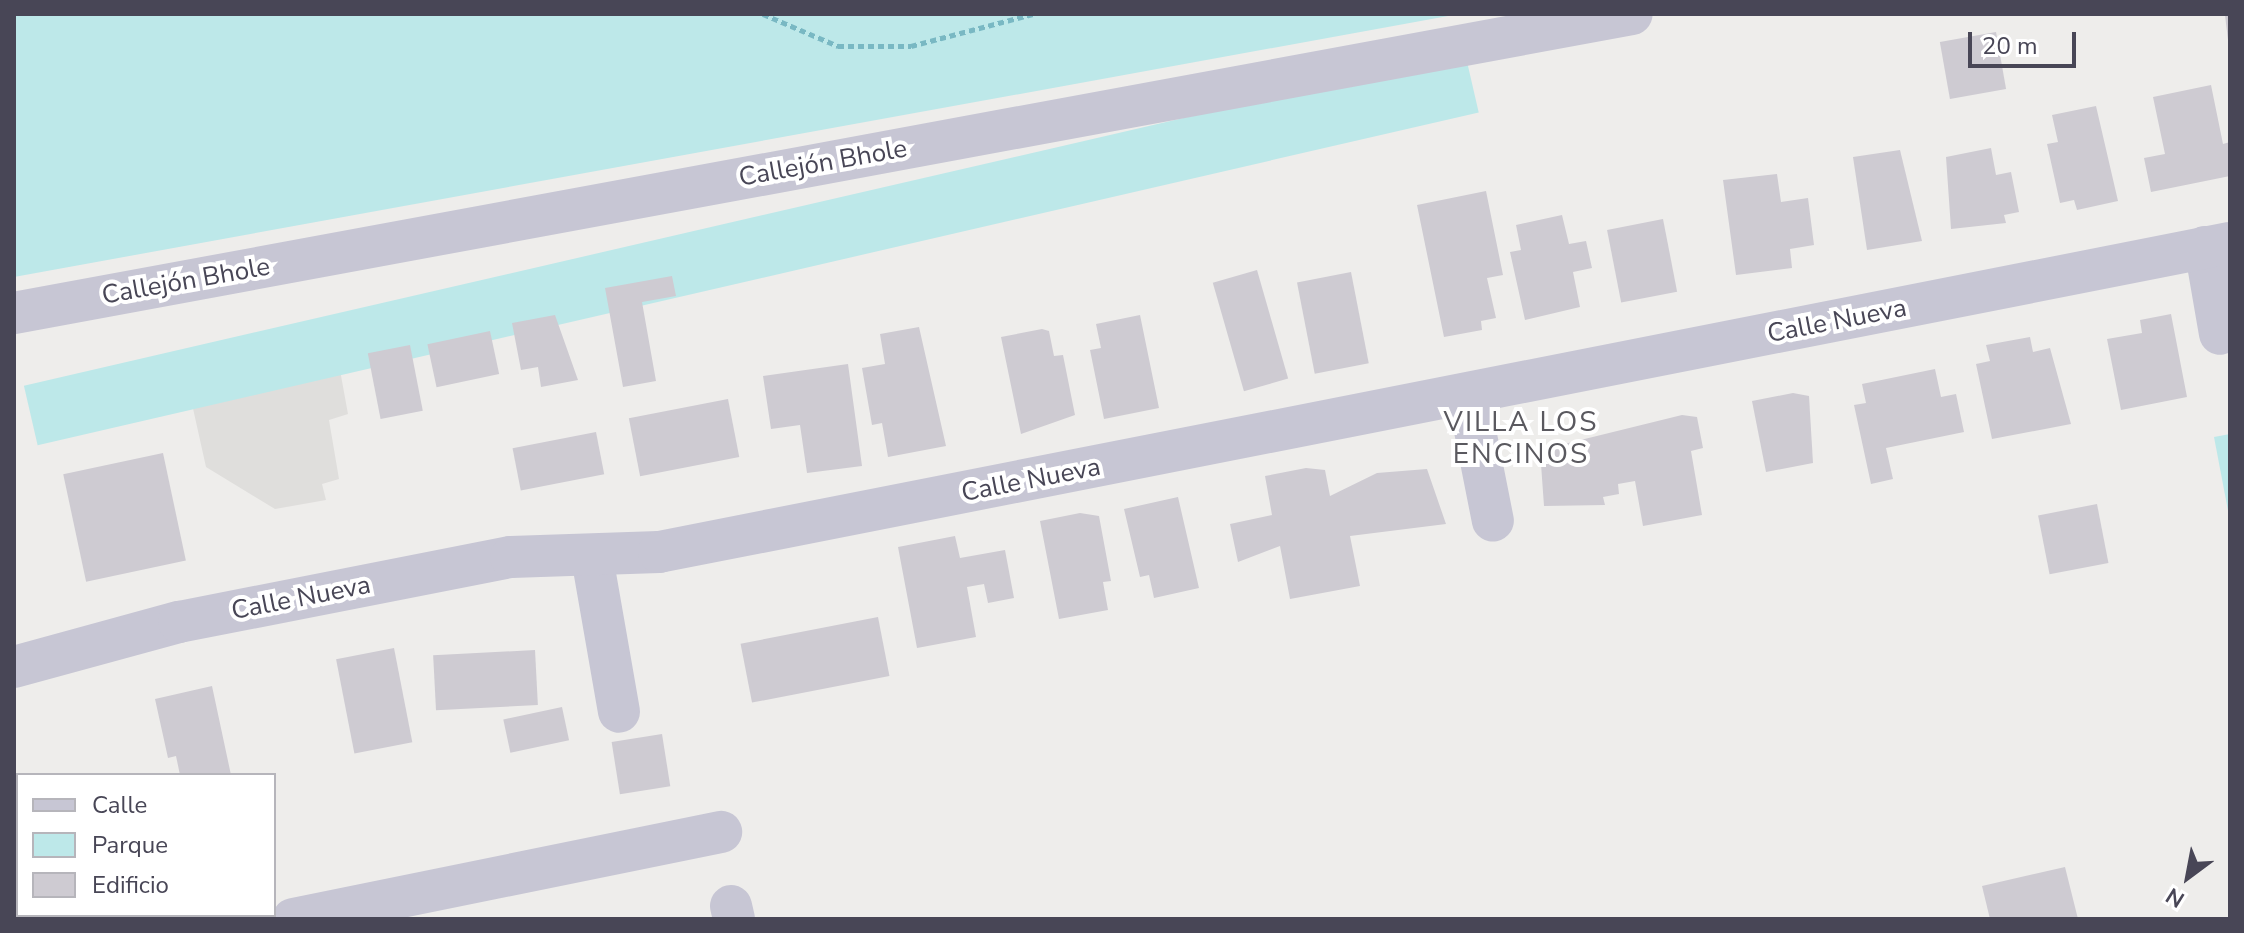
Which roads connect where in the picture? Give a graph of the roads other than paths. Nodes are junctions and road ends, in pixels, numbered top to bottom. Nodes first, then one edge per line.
1 (1632, 14) edge
2 (2217, 245) edge
3 (14, 313) edge
4 (2220, 334) dead end
5 (1468, 395) junction
6 (1493, 521) dead end
7 (592, 557) junction
8 (14, 667) edge
9 (619, 712) dead end
10 (721, 832) dead end
11 (293, 919) edge

1 - 3 street, Callejón Bhole
2 - 4 street, Calle Nueva
2 - 5 street, Calle Nueva
5 - 6 street
5 - 7 street, Calle Nueva
7 - 8 street, Calle Nueva
7 - 9 street
10 - 11 street

